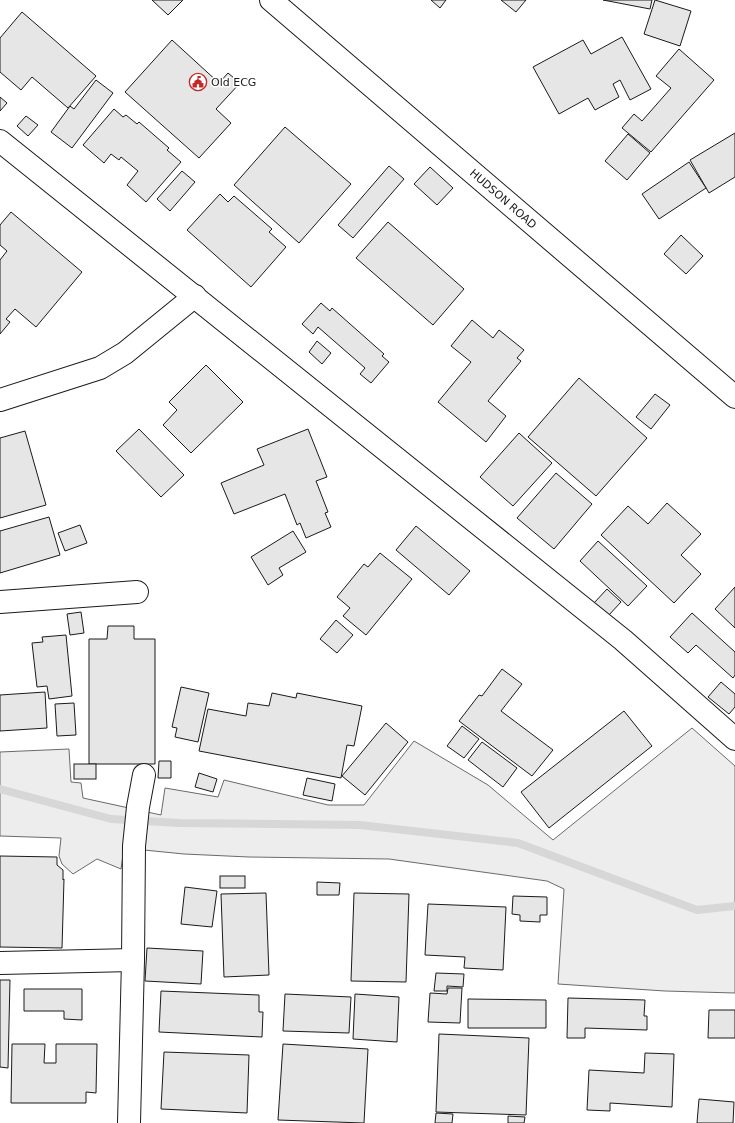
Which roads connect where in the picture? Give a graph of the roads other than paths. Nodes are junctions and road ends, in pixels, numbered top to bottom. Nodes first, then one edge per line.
1 (271, 0) edge
2 (0, 140) edge
3 (195, 296) junction
4 (735, 397) edge
5 (0, 400) edge
6 (137, 592) dead end
7 (0, 602) edge
8 (735, 739) edge
9 (144, 775) dead end
10 (133, 960) junction
11 (0, 963) edge
12 (130, 1123) edge

1 - 4 street, HUDSON ROAD
2 - 3 street
3 - 5 street
3 - 8 street
6 - 7 street
9 - 10 street
10 - 11 street
10 - 12 street

